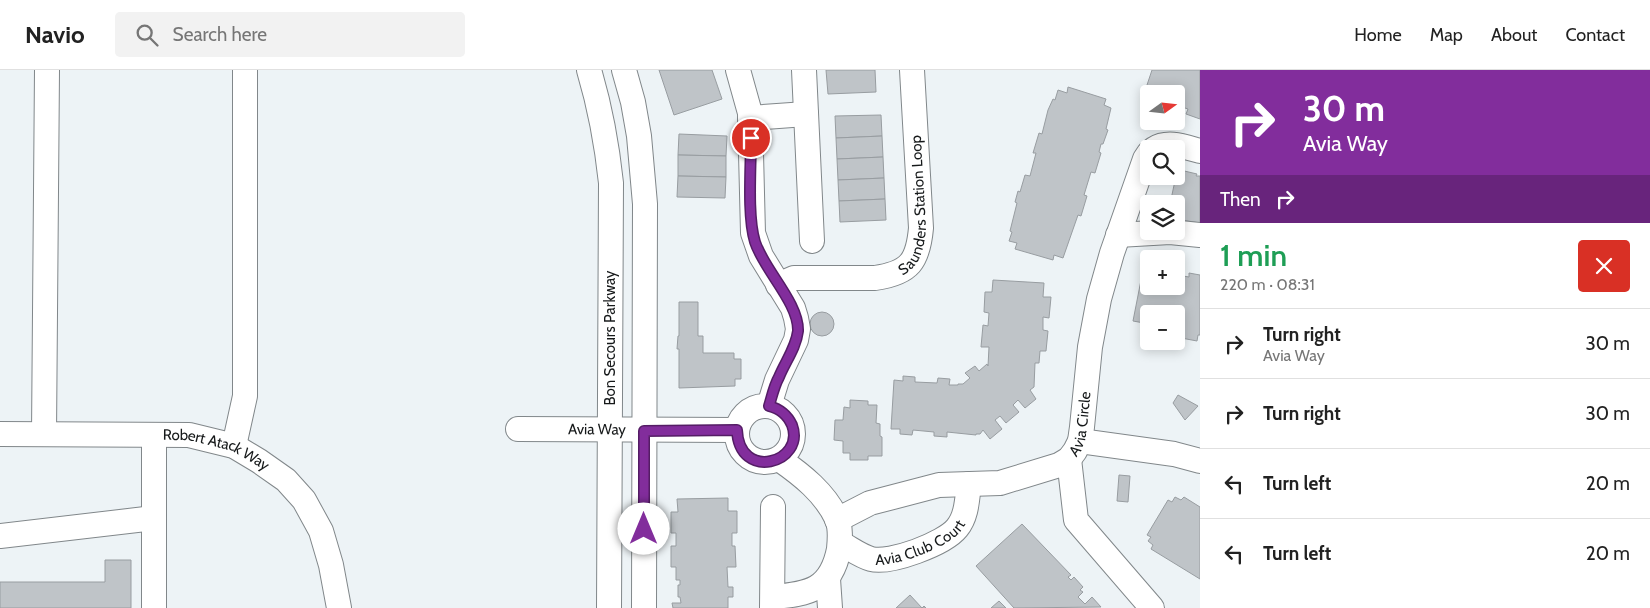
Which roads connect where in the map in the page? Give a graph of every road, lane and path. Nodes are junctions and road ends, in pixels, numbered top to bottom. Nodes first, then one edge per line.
1 (46, 70) edge
2 (245, 70) edge
3 (589, 70) edge
4 (624, 70) edge
5 (738, 70) edge
6 (804, 70) edge
7 (912, 70) edge
8 (806, 114) junction
9 (750, 118) junction
10 (1185, 147) edge
11 (1200, 151) edge
12 (1140, 173) edge
13 (1200, 235) edge
14 (1118, 236) junction
15 (812, 241) dead end
16 (778, 285) junction
17 (769, 406) junction
18 (518, 429) dead end
19 (737, 430) junction
20 (610, 431) junction
21 (644, 431) junction
22 (0, 434) edge
23 (44, 434) junction
24 (154, 436) junction
25 (234, 446) junction
26 (1074, 450) junction
27 (779, 459) junction
28 (1200, 461) edge
29 (968, 484) junction
30 (773, 507) dead end
31 (154, 518) junction
32 (838, 532) junction
33 (0, 536) edge
34 (828, 579) junction
35 (772, 603) edge
36 (154, 608) edge
37 (340, 608) edge
38 (609, 608) edge
39 (644, 608) edge
40 (830, 608) edge
41 (1152, 608) edge

1 - 23 street
2 - 25 street
3 - 20 street, Bon Secours Parkway
4 - 21 street
5 - 9 street
6 - 8 street
7 - 16 street, Saunders Station Loop
8 - 9 street
8 - 15 street
9 - 16 street
10 - 11 street
12 - 14 street, Avia Circle
13 - 14 street
14 - 26 street, Avia Circle
16 - 17 street
17 - 19 street
17 - 27 street
18 - 20 street, Avia Way
19 - 21 street, Avia Way
19 - 27 street
20 - 21 street, Avia Way
20 - 38 street, Bon Secours Parkway
21 - 39 street
22 - 23 street, Robert Atack Way
23 - 24 street, Robert Atack Way
24 - 25 street, Robert Atack Way
24 - 31 street
25 - 37 street, Robert Atack Way
26 - 28 street
26 - 29 street, Avia Circle
26 - 41 street
27 - 32 street
29 - 32 street, Avia Circle
29 - 32 street, Avia Club Court
30 - 35 street
31 - 33 street
31 - 36 street
32 - 34 street
34 - 35 street
34 - 40 street

